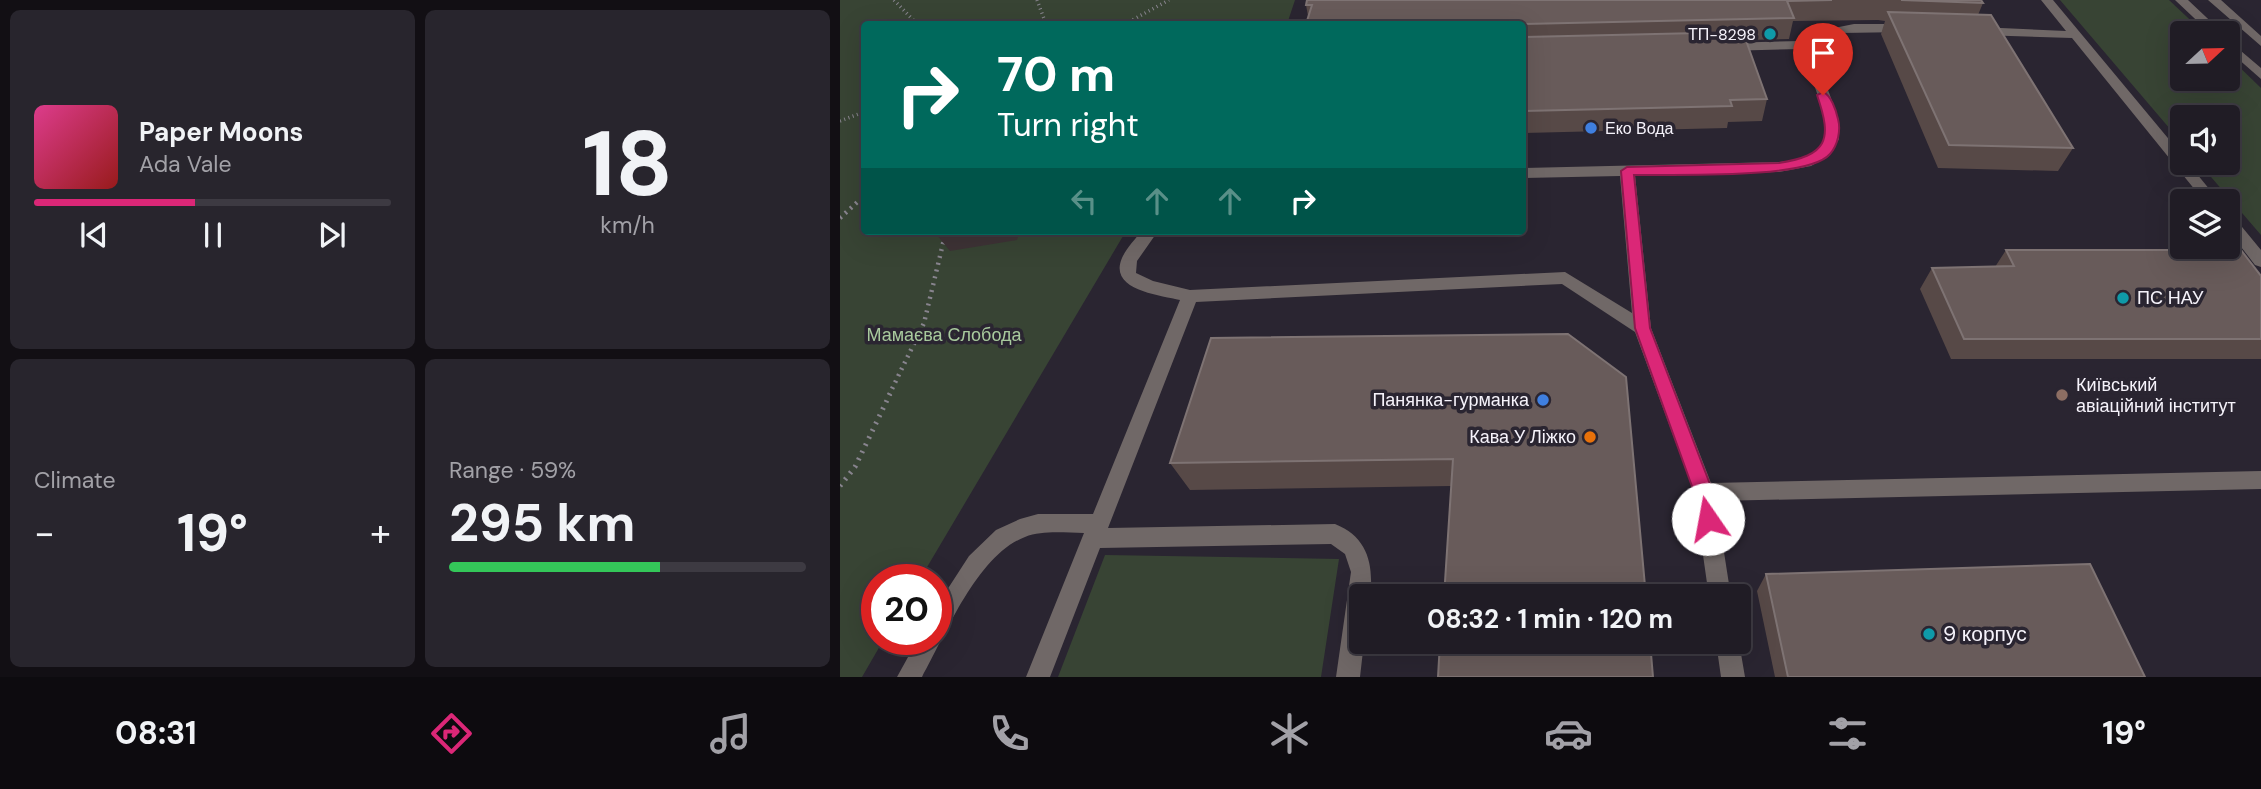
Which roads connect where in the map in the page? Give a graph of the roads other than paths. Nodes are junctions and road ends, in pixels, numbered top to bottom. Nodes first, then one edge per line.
1 (2047, 0) edge
2 (2181, 0) edge
3 (2214, 0) edge
4 (2204, 21) edge
5 (1918, 29) edge
6 (1971, 31) edge
7 (2077, 34) junction
8 (2261, 42) edge
9 (1805, 46) junction
10 (1711, 48) edge
11 (2240, 55) edge
12 (2261, 75) edge
13 (1627, 171) junction
14 (1526, 173) edge
15 (2202, 189) edge
16 (1147, 235) edge
17 (2240, 235) edge
18 (2261, 261) edge
19 (1190, 296) junction
20 (1643, 328) junction
21 (2261, 480) edge
22 (1704, 492) junction
23 (1095, 531) junction
24 (1718, 584) edge
25 (952, 604) edge
26 (1729, 654) edge
27 (922, 655) edge
28 (909, 677) edge
29 (1038, 677) edge
30 (1348, 677) edge
31 (1733, 677) edge

1 - 7 lane
2 - 4 lane
3 - 8 lane
5 - 9 lane
6 - 7 lane
7 - 15 lane
9 - 10 lane
9 - 13 lane
11 - 12 lane
13 - 14 lane
13 - 20 lane
16 - 19 lane
17 - 18 lane
19 - 20 lane
19 - 23 lane
20 - 22 lane
21 - 22 lane
22 - 24 lane
23 - 25 lane
23 - 29 lane
23 - 30 lane
26 - 31 lane
27 - 28 lane

